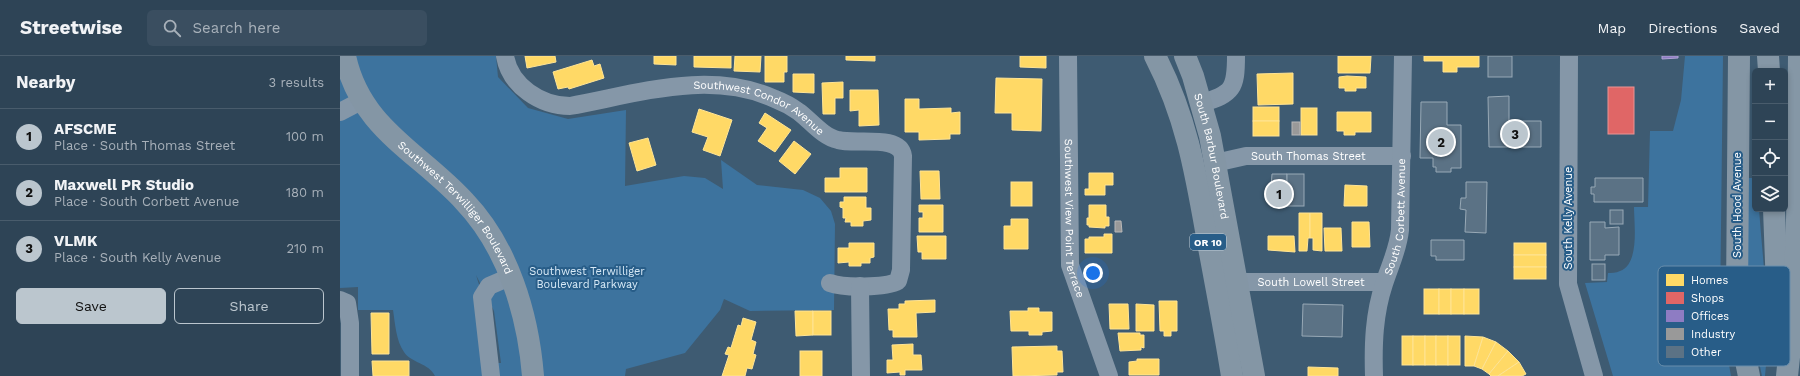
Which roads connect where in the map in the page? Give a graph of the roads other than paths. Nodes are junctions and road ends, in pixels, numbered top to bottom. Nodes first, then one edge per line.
1 (345, 56) edge
2 (505, 56) edge
3 (1068, 56) edge
4 (1155, 56) edge
5 (1185, 56) edge
6 (1236, 56) edge
7 (1403, 56) edge
8 (1569, 56) edge
9 (1739, 56) edge
10 (1768, 56) edge
11 (1799, 56) edge
12 (1768, 68) edge
13 (361, 101) junction
14 (1202, 104) junction
15 (340, 112) edge
16 (1402, 156) junction
17 (1215, 162) junction
18 (1774, 212) edge
19 (1737, 266) edge
20 (1776, 266) edge
21 (510, 277) junction
22 (1237, 282) junction
23 (1384, 282) junction
24 (830, 284) dead end
25 (860, 286) junction
26 (344, 301) edge
27 (1790, 318) edge
28 (1793, 325) junction
29 (1790, 350) edge
30 (1747, 366) edge
31 (1788, 366) edge
32 (350, 376) edge
33 (491, 376) edge
34 (534, 376) edge
35 (861, 376) edge
36 (1109, 376) edge
37 (1232, 376) edge
38 (1254, 376) edge
39 (1374, 376) edge
40 (1594, 376) edge
41 (1749, 376) edge
42 (1787, 376) edge

1 - 13 main road, Southwest Terwilliger Boulevard
2 - 25 street, Southwest Condor Avenue
3 - 36 street, Southwest View Point Terrace
4 - 37 main road, OR 10
5 - 14 main road, South Barbur Boulevard / OR 10
6 - 14 street
7 - 16 street, South Corbett Avenue
8 - 40 street, South Kelly Avenue
9 - 19 main road, South Hood Avenue
10 - 12 highway
11 - 28 highway
13 - 15 street
13 - 21 main road, Southwest Terwilliger Boulevard
14 - 17 main road, South Barbur Boulevard / OR 10
16 - 17 street, South Thomas Street
16 - 23 street, South Corbett Avenue
17 - 22 main road, South Barbur Boulevard / OR 10
18 - 20 highway
21 - 33 street
21 - 34 main road, Southwest Terwilliger Boulevard
22 - 23 street, South Lowell Street
22 - 38 main road, South Barbur Boulevard / OR 10
23 - 39 street, South Corbett Avenue
24 - 25 street
25 - 35 street
26 - 32 street
27 - 28 highway
28 - 29 highway
30 - 41 main road, South Hood Avenue
31 - 42 highway

